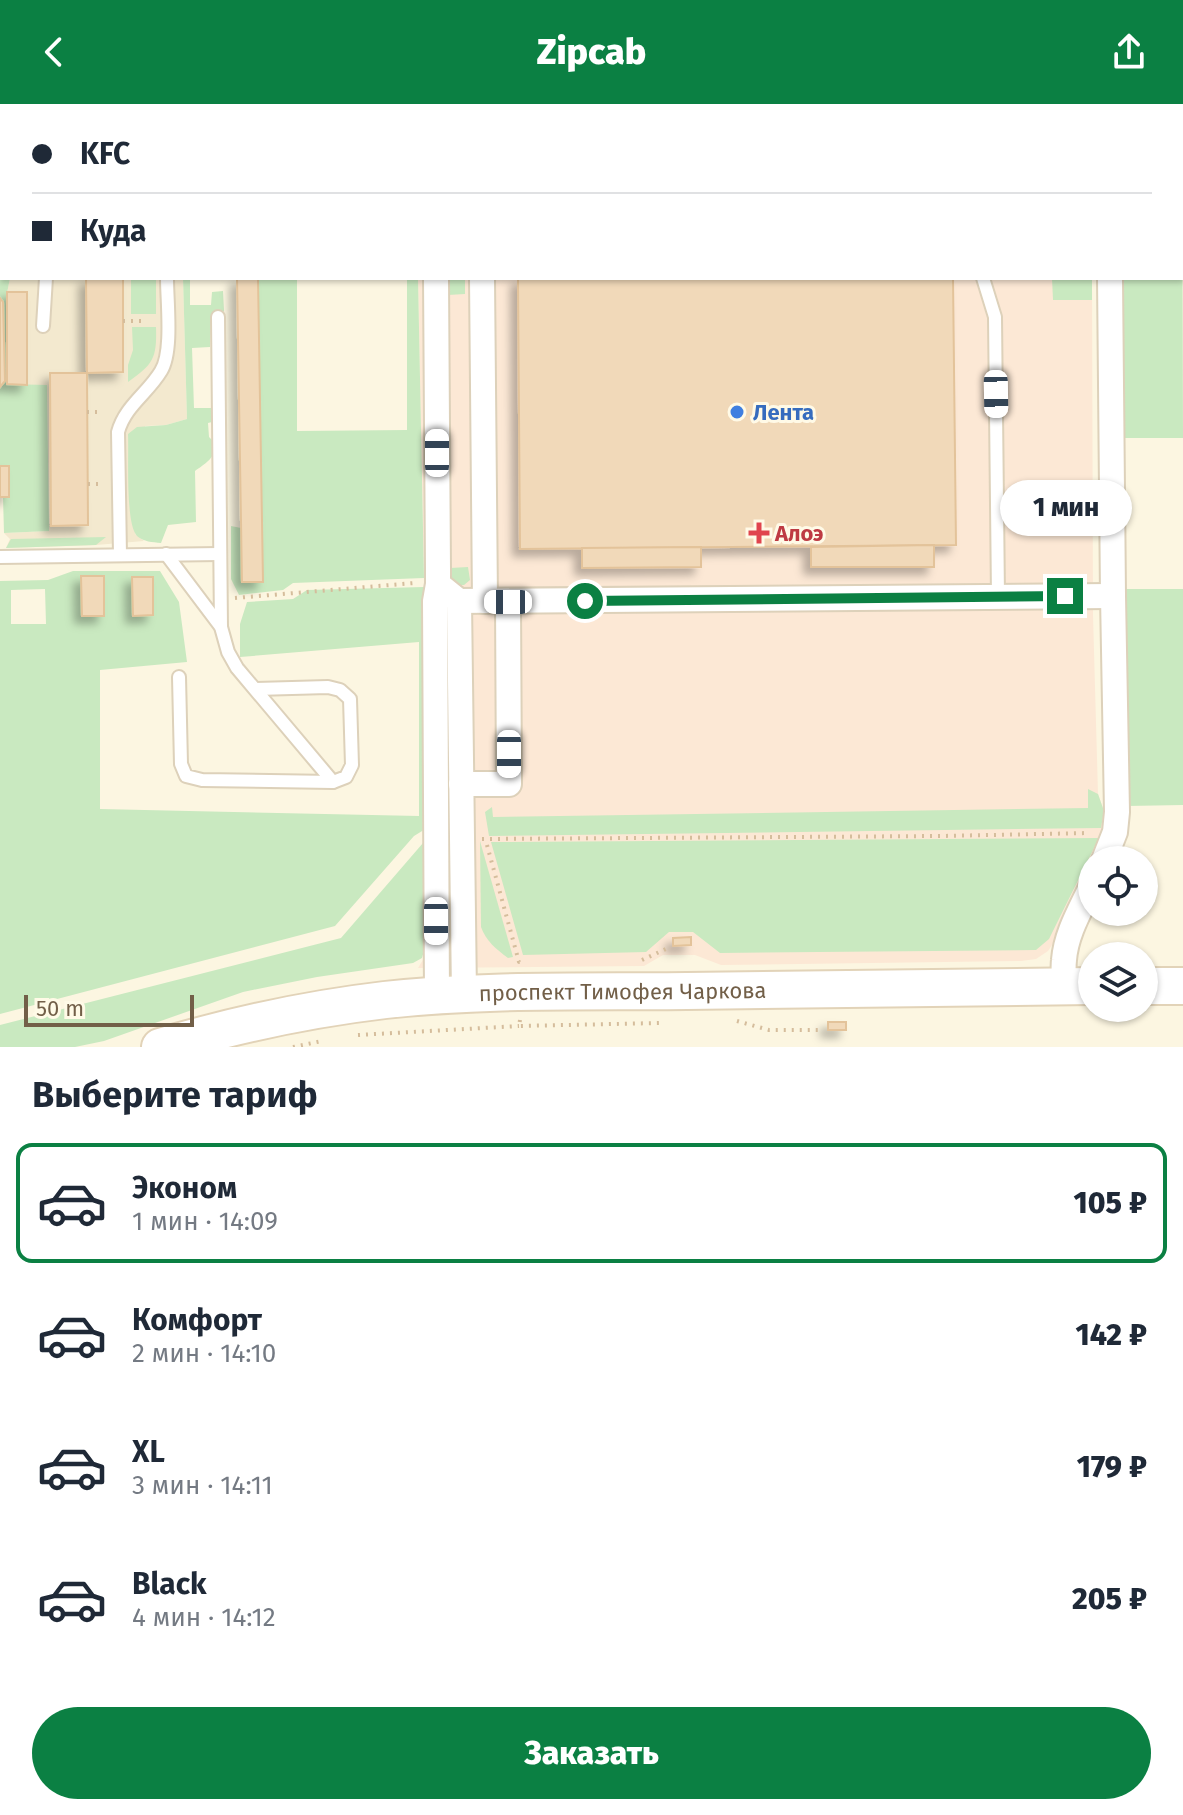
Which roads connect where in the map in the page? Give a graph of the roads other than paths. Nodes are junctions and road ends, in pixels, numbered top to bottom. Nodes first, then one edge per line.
1 (1098, 104) edge
2 (1107, 104) edge
3 (46, 280) edge
4 (167, 280) edge
5 (436, 280) edge
6 (482, 280) edge
7 (984, 280) edge
8 (1110, 280) edge
9 (218, 317) dead end
10 (43, 326) dead end
11 (166, 554) junction
12 (220, 554) junction
13 (120, 555) junction
14 (0, 557) edge
15 (439, 592) junction
16 (1113, 596) junction
17 (998, 597) junction
18 (496, 602) junction
19 (221, 627) junction
20 (179, 677) dead end
21 (256, 689) junction
22 (333, 782) junction
23 (461, 784) junction
24 (1110, 846) edge
25 (1078, 914) edge
26 (1078, 986) edge
27 (1158, 986) edge
28 (1183, 986) edge
29 (450, 995) junction
30 (160, 1047) edge

1 - 2 lane
3 - 10 lane
4 - 13 lane
5 - 15 street
6 - 18 street
7 - 17 lane
8 - 16 street
9 - 12 lane
11 - 12 lane
11 - 13 lane
11 - 19 lane
12 - 19 lane
13 - 14 lane
15 - 18 street
15 - 23 street
15 - 29 street
16 - 17 street
16 - 24 street
17 - 18 street
18 - 23 street
19 - 21 lane
20 - 22 lane
21 - 22 lane
21 - 22 lane
23 - 29 street
25 - 26 street
26 - 29 main road, проспект Тимофея Чаркова
27 - 28 main road
29 - 30 main road, проспект Тимофея Чаркова

